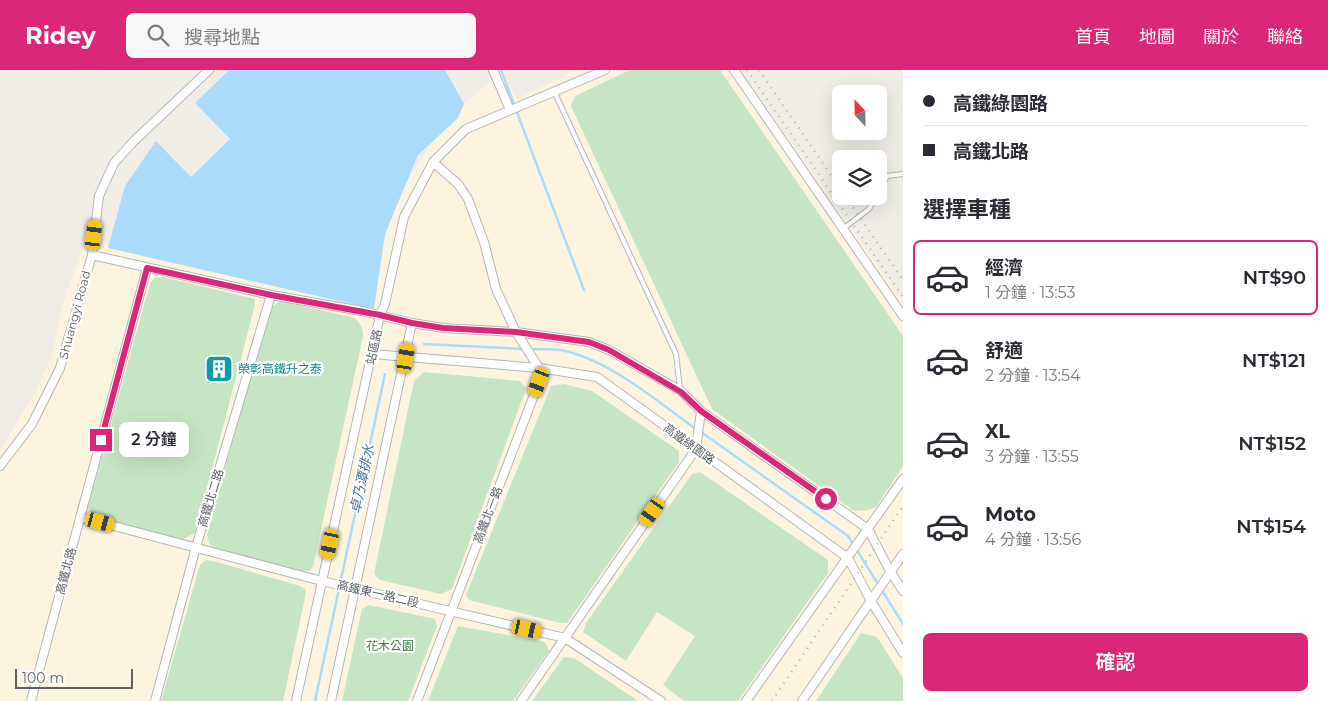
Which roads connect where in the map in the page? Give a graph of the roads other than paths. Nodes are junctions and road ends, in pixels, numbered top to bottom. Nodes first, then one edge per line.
1 (209, 70) edge
2 (493, 70) edge
3 (605, 70) edge
4 (734, 70) edge
5 (554, 91) junction
6 (514, 109) junction
7 (433, 162) junction
8 (903, 174) edge
9 (887, 176) edge
10 (871, 205) edge
11 (844, 228) junction
12 (92, 255) junction
13 (147, 268) junction
14 (271, 295) junction
15 (380, 315) junction
16 (903, 316) edge
17 (412, 323) junction
18 (516, 332) junction
19 (372, 354) junction
20 (406, 358) junction
21 (539, 368) junction
22 (681, 392) junction
23 (701, 411) junction
24 (696, 449) junction
25 (0, 466) edge
26 (903, 478) edge
27 (80, 516) junction
28 (868, 529) junction
29 (196, 547) junction
30 (903, 554) edge
31 (848, 558) junction
32 (890, 572) junction
33 (322, 581) junction
34 (355, 588) junction
35 (903, 592) edge
36 (871, 601) junction
37 (451, 611) junction
38 (565, 638) junction
39 (903, 653) edge
40 (31, 701) edge
41 (155, 701) edge
42 (296, 701) edge
43 (331, 701) edge
44 (417, 701) edge
45 (521, 701) edge
46 (661, 701) edge
47 (746, 701) edge
48 (802, 701) edge

1 - 12 street, Shuangyi Road
2 - 6 street
3 - 5 street, 站區路
4 - 11 street
5 - 6 street, 站區路
5 - 22 lane
6 - 7 street, 站區路
7 - 15 street, 站區路
7 - 18 street
8 - 9 lane
10 - 11 lane
11 - 16 street
12 - 13 street
12 - 25 street, Shuangyi Road
13 - 14 street
13 - 27 street, 高鐵北路
14 - 15 street
14 - 29 street, 高鐵北二路
15 - 17 street
15 - 19 street, 站區路
17 - 18 street
17 - 20 street
18 - 21 street
18 - 22 street
19 - 20 street, 高鐵綠園路
19 - 33 street, 站區路
20 - 21 street, 高鐵綠園路
20 - 34 street
21 - 24 street, 高鐵綠園路
21 - 37 street, 高鐵北一路
22 - 23 street
23 - 24 street
23 - 28 street
24 - 31 street, 高鐵綠園路
24 - 38 street
26 - 28 street
27 - 29 street, 高鐵東一路二段
27 - 40 street, 高鐵北路
28 - 31 street
28 - 32 street
29 - 33 street, 高鐵東一路二段
29 - 41 street, 高鐵北二路
30 - 32 street
31 - 36 street, 高鐵綠園路
31 - 47 street
32 - 35 street
32 - 36 street
33 - 34 street, 高鐵東一路二段
33 - 42 street, 站區路
34 - 37 street, 高鐵東一路二段
34 - 43 street
36 - 39 street, 高鐵綠園路
36 - 48 street
37 - 38 street, 高鐵東一路二段
37 - 44 street, 高鐵北一路
38 - 45 street
38 - 46 street, 高鐵東一路二段

